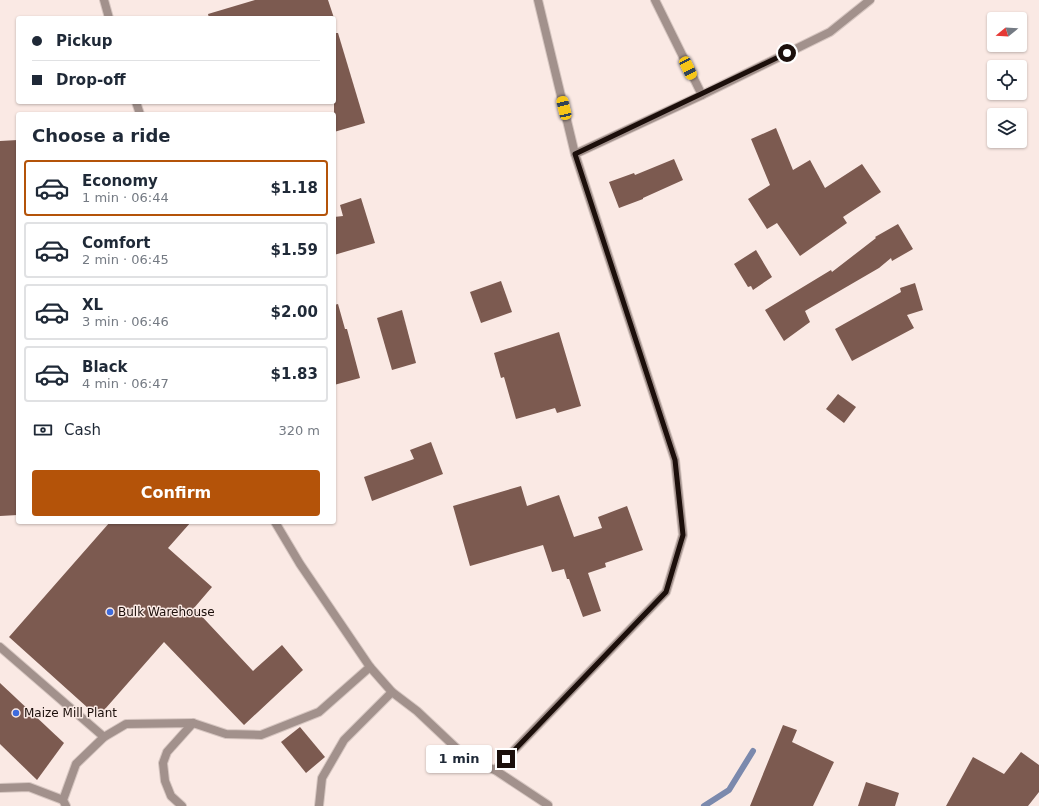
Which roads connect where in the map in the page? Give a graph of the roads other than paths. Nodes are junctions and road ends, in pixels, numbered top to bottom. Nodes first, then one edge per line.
1 (104, 0) edge
2 (538, 0) edge
3 (655, 0) edge
4 (870, 0) edge
5 (108, 16) edge
6 (702, 95) junction
7 (575, 154) junction
8 (276, 524) edge
9 (0, 647) edge
10 (370, 667) junction
11 (392, 692) junction
12 (193, 723) junction
13 (104, 737) junction
14 (495, 770) junction
15 (0, 788) edge
16 (65, 803) edge
17 (548, 805) dead end
18 (182, 806) edge
19 (319, 806) edge

1 - 5 lane
2 - 7 lane
3 - 6 lane
4 - 6 lane
6 - 7 lane
7 - 14 lane
8 - 10 lane
9 - 13 lane
10 - 11 lane
10 - 12 lane
11 - 14 lane
11 - 19 lane
12 - 13 lane
12 - 18 lane
13 - 16 lane
14 - 17 lane
15 - 16 lane

